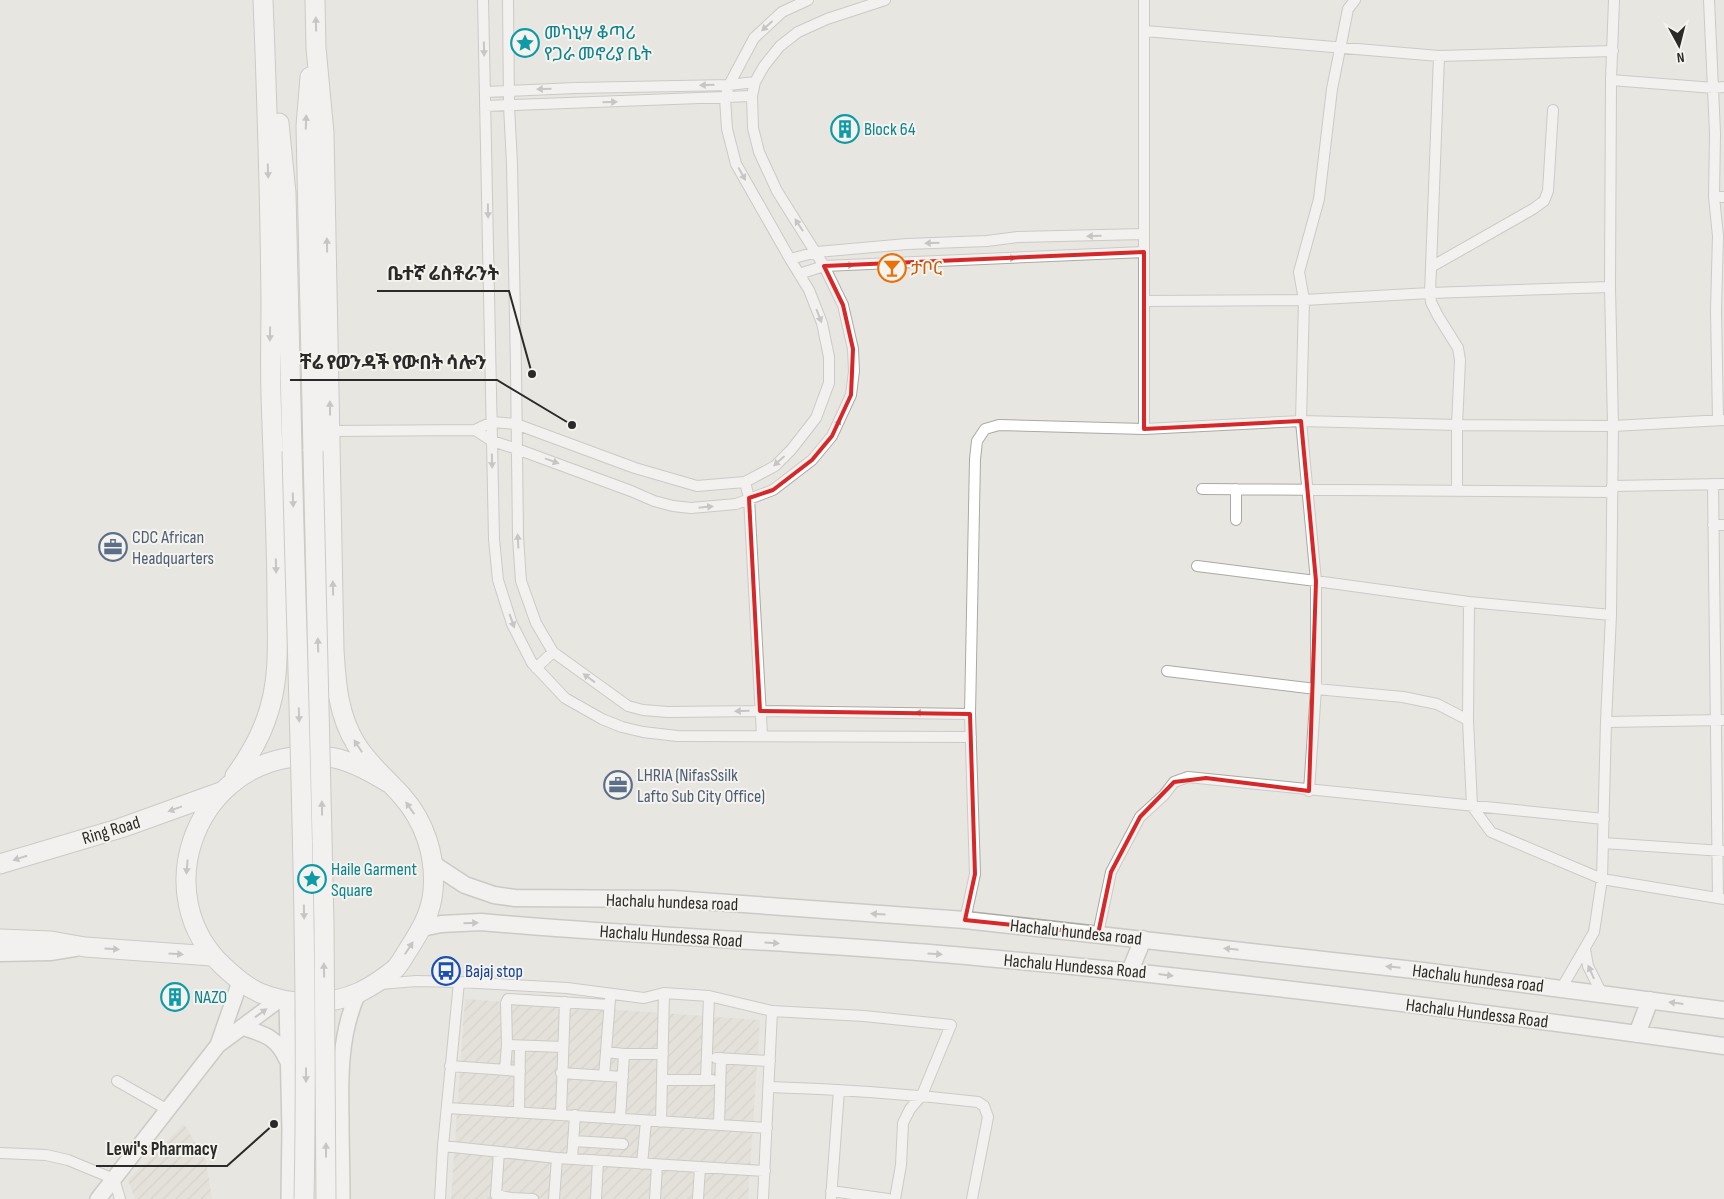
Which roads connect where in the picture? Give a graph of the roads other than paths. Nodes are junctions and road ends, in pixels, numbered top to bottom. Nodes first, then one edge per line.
1 (263, 0) edge
2 (269, 0) edge
3 (315, 0) edge
4 (482, 0) edge
5 (508, 0) edge
6 (808, 0) edge
7 (885, 0) edge
8 (1144, 0) edge
9 (1355, 0) edge
10 (1614, 0) edge
11 (1709, 0) edge
12 (1145, 31) junction
13 (1342, 46) junction
14 (316, 48) junction
15 (1613, 51) junction
16 (1439, 56) junction
17 (1612, 80) junction
18 (755, 82) junction
19 (729, 85) junction
20 (1719, 87) edge
21 (509, 90) junction
22 (485, 92) junction
23 (752, 96) junction
24 (726, 98) junction
25 (485, 106) junction
26 (509, 106) junction
27 (1552, 110) dead end
28 (1720, 133) edge
29 (1719, 197) edge
30 (1143, 234) junction
31 (1721, 236) edge
32 (817, 252) junction
33 (1144, 252) junction
34 (790, 259) junction
35 (824, 266) junction
36 (1431, 267) junction
37 (799, 274) junction
38 (1610, 287) junction
39 (1430, 293) junction
40 (1145, 300) junction
41 (1304, 300) junction
42 (1720, 310) edge
43 (1721, 420) edge
44 (1301, 421) junction
45 (492, 422) junction
46 (516, 424) junction
47 (1457, 425) junction
48 (1613, 426) junction
49 (1144, 429) junction
50 (475, 430) junction
51 (331, 431) junction
52 (492, 441) junction
53 (517, 448) junction
54 (745, 482) junction
55 (1712, 484) junction
56 (1724, 484) edge
57 (1202, 489) dead end
58 (1236, 489) junction
59 (1308, 489) junction
60 (1612, 489) junction
61 (1457, 490) junction
62 (749, 498) junction
63 (1236, 520) dead end
64 (1713, 525) junction
65 (1724, 525) edge
66 (1197, 566) dead end
67 (1316, 580) junction
68 (1468, 602) junction
69 (1611, 615) junction
70 (553, 652) junction
71 (536, 668) junction
72 (1168, 671) dead end
73 (1720, 679) edge
74 (1316, 689) junction
75 (760, 711) junction
76 (970, 714) junction
77 (1468, 720) junction
78 (1720, 720) edge
79 (1606, 722) junction
80 (762, 735) junction
81 (971, 737) junction
82 (1720, 761) edge
83 (389, 783) junction
84 (225, 788) junction
85 (1309, 790) junction
86 (1720, 797) edge
87 (1472, 806) junction
88 (1604, 819) junction
89 (1603, 843) junction
90 (1720, 851) edge
91 (0, 864) edge
92 (433, 864) junction
93 (1602, 879) junction
94 (1721, 898) edge
95 (965, 920) junction
96 (422, 928) junction
97 (1098, 934) junction
98 (0, 939) edge
99 (1143, 939) junction
100 (85, 947) junction
101 (1585, 949) junction
102 (0, 953) edge
103 (212, 956) junction
104 (1130, 971) junction
105 (240, 982) junction
106 (459, 982) junction
107 (366, 989) junction
108 (1561, 989) junction
109 (664, 993) junction
110 (610, 994) junction
111 (1602, 994) junction
112 (709, 996) junction
113 (283, 1000) junction
114 (1650, 1000) junction
115 (565, 1002) junction
116 (609, 1005) junction
117 (772, 1010) junction
118 (1724, 1010) edge
119 (242, 1027) junction
120 (1637, 1034) junction
121 (218, 1045) junction
122 (506, 1045) junction
123 (520, 1046) junction
124 (1724, 1046) edge
125 (563, 1047) junction
126 (606, 1052) junction
127 (624, 1054) junction
128 (663, 1054) junction
129 (708, 1058) junction
130 (721, 1058) junction
131 (288, 1061) junction
132 (770, 1061) junction
133 (450, 1066) junction
134 (505, 1070) junction
135 (520, 1071) junction
136 (562, 1074) junction
137 (604, 1076) junction
138 (623, 1077) junction
139 (662, 1080) junction
140 (706, 1080) junction
141 (118, 1081) dead end
142 (720, 1081) junction
143 (769, 1087) junction
144 (839, 1090) junction
145 (922, 1095) junction
146 (448, 1108) junction
147 (168, 1110) junction
148 (519, 1112) junction
149 (561, 1114) junction
150 (575, 1115) junction
151 (620, 1119) junction
152 (646, 1121) junction
153 (661, 1122) junction
154 (719, 1125) junction
155 (767, 1128) junction
156 (573, 1141) junction
157 (623, 1144) dead end
158 (443, 1146) junction
159 (499, 1152) junction
160 (0, 1153) edge
161 (557, 1158) junction
162 (572, 1159) junction
163 (598, 1161) junction
164 (642, 1164) junction
165 (657, 1165) junction
166 (700, 1167) junction
167 (766, 1171) junction
168 (114, 1179) junction
169 (831, 1195) edge
170 (496, 1197) edge
171 (511, 1198) edge
172 (98, 1199) edge
173 (120, 1199) edge
174 (289, 1199) edge
175 (304, 1199) edge
176 (326, 1199) edge
177 (342, 1199) edge
178 (440, 1199) edge
179 (533, 1199) edge
180 (554, 1199) edge
181 (596, 1199) edge
182 (655, 1199) edge
183 (698, 1199) edge
184 (763, 1199) edge
185 (888, 1199) edge
186 (894, 1199) edge
187 (972, 1199) edge

1 -> 84 highway
2 -> 175 highway, bridge
14 -> 3 highway
4 -> 22 street
5 - 21 street
6 -> 19 street
7 - 18 street
8 - 12 street
9 - 13 street
10 - 15 street
11 - 20 street
12 - 13 street
12 - 30 street
13 - 16 street
13 - 41 street
51 -> 14 highway
176 -> 14 highway, bridge
15 - 16 street
15 - 17 street
16 - 36 street
17 - 20 street
17 - 38 street
18 - 19 street
18 - 23 street
19 -> 21 street
19 - 24 street
20 - 28 street
21 - 22 street
21 - 26 street
22 - 25 street
23 - 24 street
32 -> 23 street
26 -> 24 street
24 -> 34 street
25 - 26 street
25 -> 45 street
26 - 46 street
27 - 36 street
28 - 29 street
29 - 31 street
30 -> 32 street
30 - 33 street
31 - 42 street
32 - 34 street
32 - 35 street
35 -> 33 street
33 - 40 street
34 - 37 street
35 - 37 street
62 -> 35 street
36 - 39 street
37 -> 54 street
38 - 39 street
38 - 48 street
39 - 41 street
39 - 47 street
40 - 41 street
40 - 49 street
41 - 44 street
42 - 43 street
43 - 48 street
44 - 47 street
44 - 49 street
44 - 59 street
45 - 46 street
45 - 50 street
45 - 52 street
46 - 53 street
46 - 54 street
47 - 48 street
47 - 61 street
48 - 60 street
49 - 76 street
50 - 51 street
50 - 52 street
83 -> 51 highway
52 - 53 street
52 -> 71 street
53 -> 62 street
70 -> 53 street
54 - 62 street
55 - 56 street
55 - 60 street
55 - 64 street
57 - 58 street
58 - 59 street
58 - 63 street
59 - 61 street
59 - 67 street
60 - 61 street
60 - 69 street
62 - 75 street
64 - 65 street
64 - 73 street
66 - 67 street
67 - 68 street
67 - 74 street
68 - 69 street
68 - 77 street
69 - 79 street
70 - 71 street
75 -> 70 street
71 - 80 street
72 - 74 street
73 - 78 street
74 - 77 street
74 - 85 street
76 -> 75 street
75 - 80 street
76 - 81 street
77 - 87 street
78 - 79 street
78 - 82 street
79 - 88 street
80 - 81 street
81 - 95 street
82 - 86 street
83 - 84 highway
92 -> 83 highway
84 -> 91 highway, Ring Road
84 -> 103 highway
85 - 87 street
85 - 97 street
86 - 90 street
87 - 88 street
87 - 93 street
88 - 89 street
89 - 90 street
89 - 93 street
90 - 94 street
95 -> 92 main road, Hachalu hundesa road
92 - 96 highway
93 - 94 street
93 - 101 street
95 - 97 main road, Hachalu hundesa road
96 -> 104 main road, Hachalu Hundessa Road
107 -> 96 highway
97 - 99 main road, Hachalu hundesa road
98 - 100 highway
99 - 104 main road
108 -> 99 main road, Hachalu hundesa road
100 - 102 main road
100 -> 103 highway
101 - 108 street
111 -> 101 street
103 - 105 highway
104 -> 120 main road, Hachalu Hundessa Road
105 - 113 highway
105 - 121 street
106 - 107 street
106 - 110 street
106 - 133 street
107 - 113 highway
107 - 177 street
108 - 111 main road, Hachalu hundesa road
109 - 110 street
109 - 112 street
109 - 128 street
110 - 116 street
111 - 114 main road, Hachalu hundesa road
112 - 117 street
112 - 129 street
119 -> 113 street
113 - 131 street
118 -> 114 main road, Hachalu hundesa road
114 - 120 main road
115 - 116 street
115 - 122 street
115 - 125 street
116 - 126 street
117 - 132 street
117 - 145 street
119 - 121 street
119 - 131 street
120 - 124 main road, Hachalu Hundessa Road
121 - 147 street
122 - 123 street
122 - 134 street
123 - 125 street
123 - 135 street
125 - 136 street
126 - 127 street
126 - 137 street
127 - 128 street
127 - 138 street
128 - 139 street
129 - 130 street
129 - 140 street
130 - 132 street
130 - 142 street
131 - 174 street
132 - 143 street
133 - 134 street
133 - 146 street
134 - 135 street
135 - 148 street
136 - 137 street
136 - 149 street
137 - 138 street
138 - 151 street
139 - 140 street
139 - 153 street
140 - 142 street
141 - 147 street
142 - 154 street
143 - 144 street
143 - 155 street
144 - 145 street
144 - 169 street
145 - 186 street
145 - 187 street
146 - 148 street
146 - 158 street
147 - 168 street
148 - 149 street
149 - 150 street
150 - 151 street
150 - 156 street
151 - 152 street
152 - 153 street
152 - 164 street
153 - 154 street
154 - 155 street
155 - 167 street
156 - 157 street
156 - 162 street
158 - 159 street
158 - 178 street
159 - 161 street
159 - 170 street
160 - 168 street
161 - 162 street
161 - 180 street
162 - 163 street
163 - 164 street
163 - 181 street
164 - 165 street
165 - 166 street
165 - 182 street
166 - 167 street
166 - 183 street
167 - 184 street
168 - 172 street
168 - 173 street
169 - 185 street
170 - 171 street
171 - 179 street

